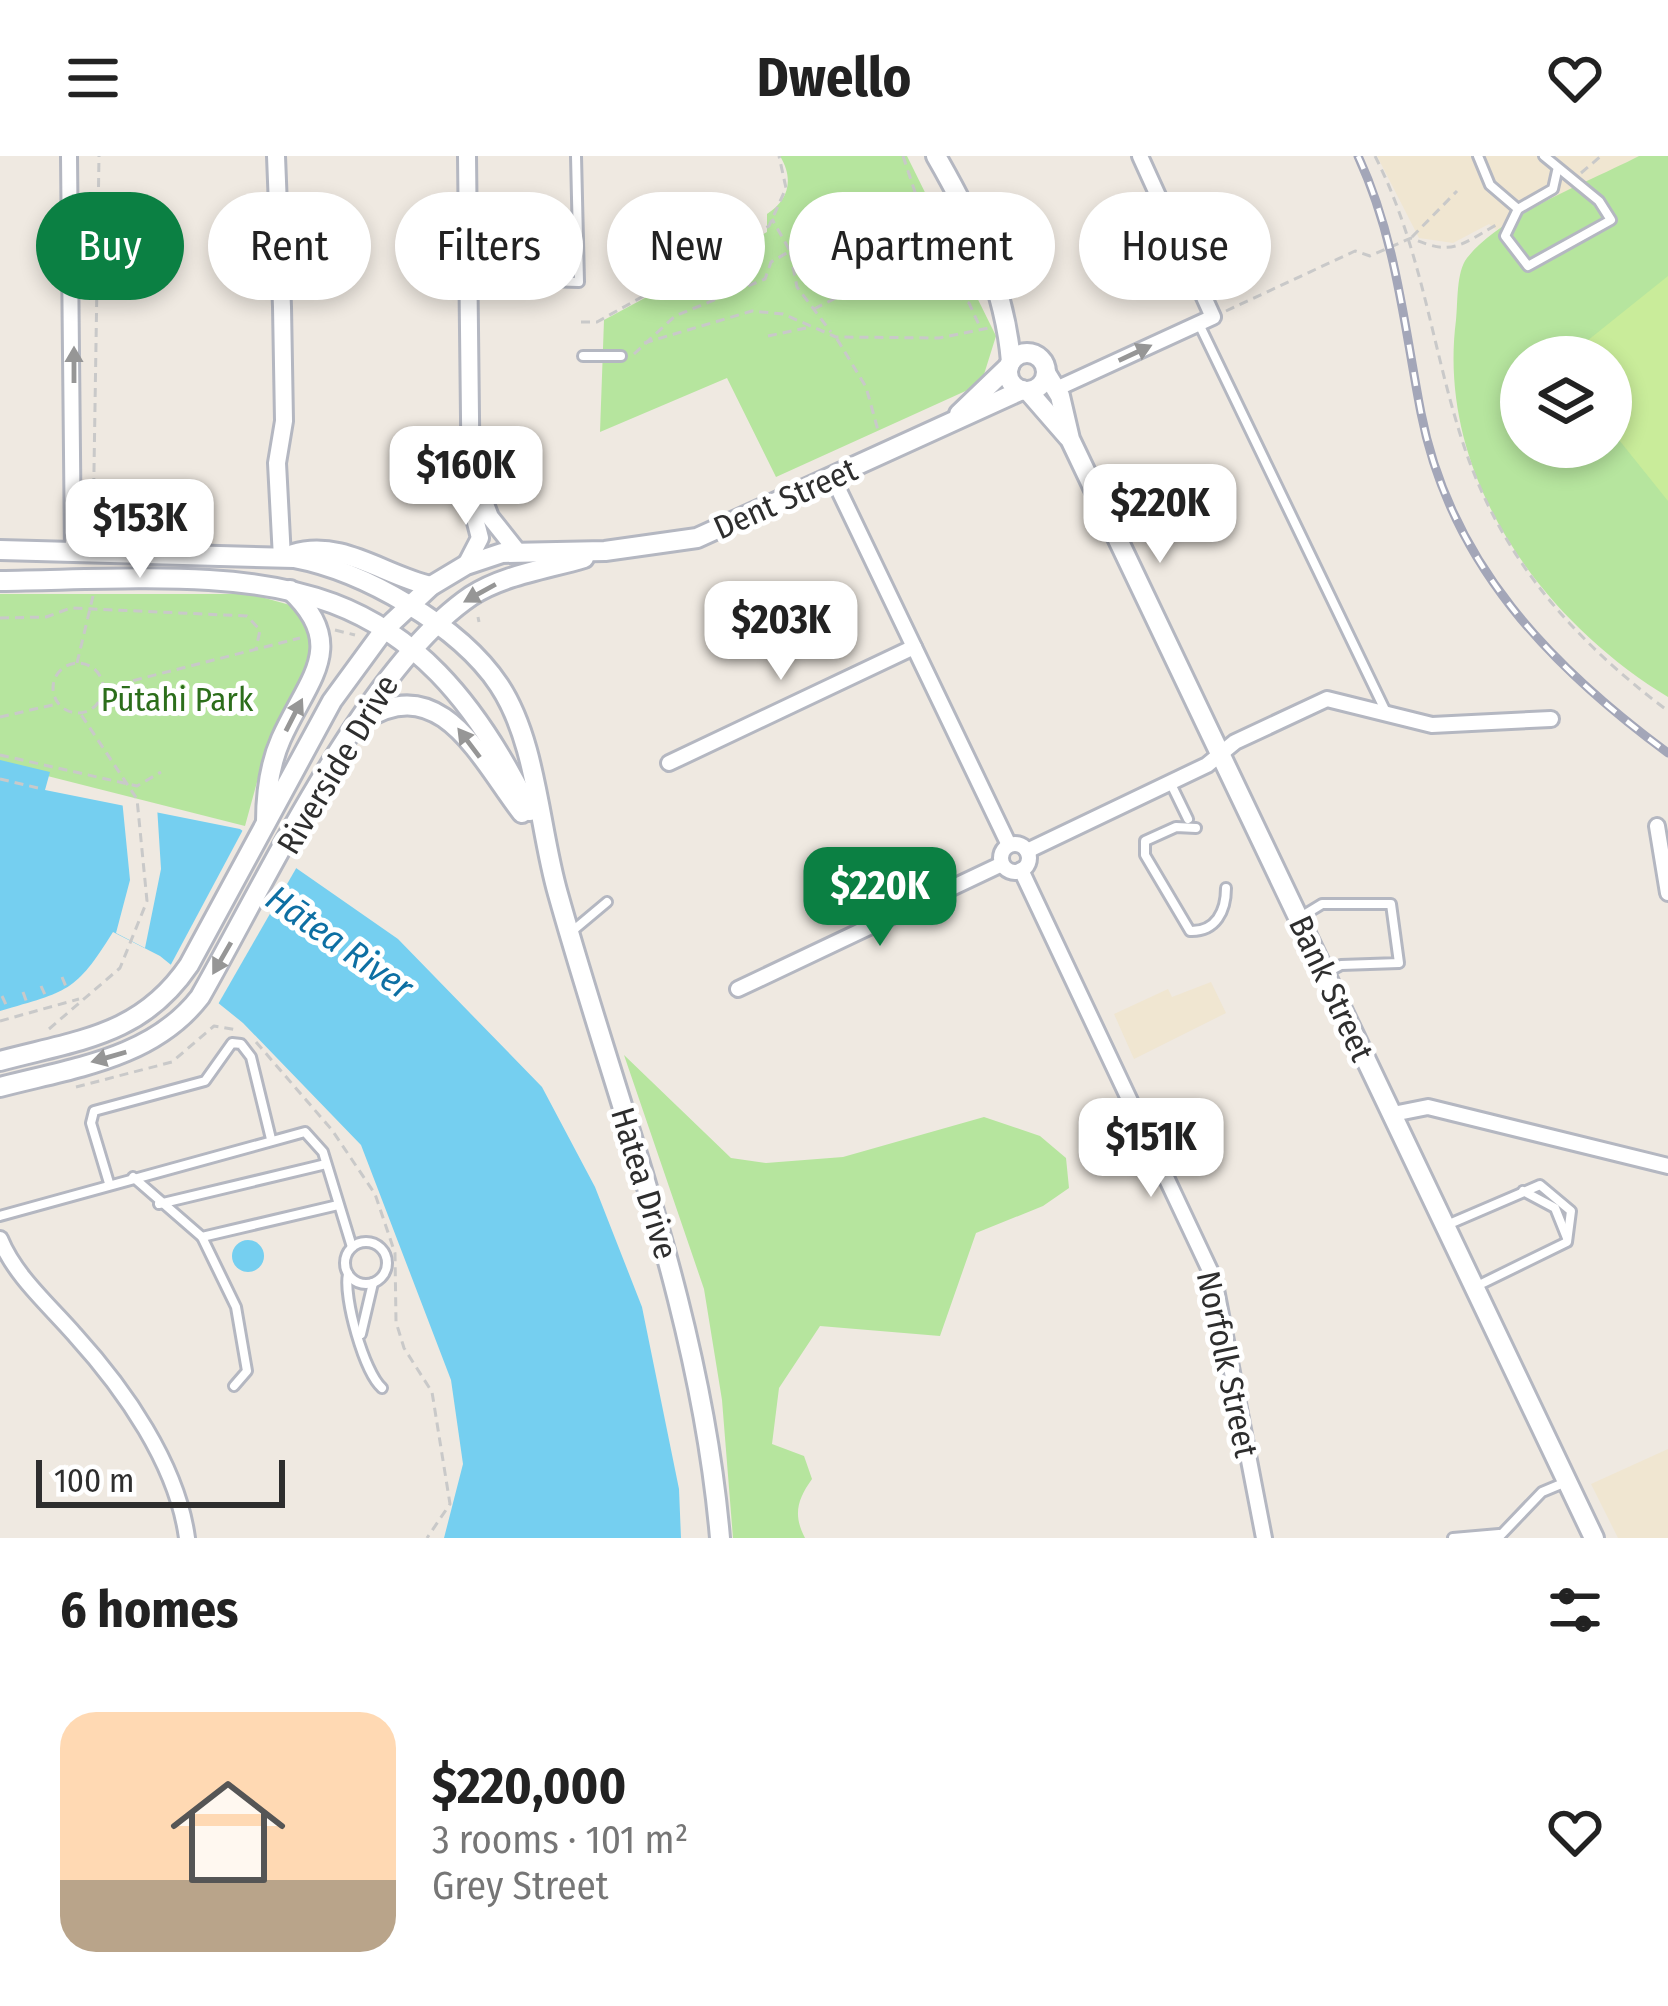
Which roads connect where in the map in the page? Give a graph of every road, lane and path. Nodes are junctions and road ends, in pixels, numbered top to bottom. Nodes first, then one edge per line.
1 (69, 156) edge
2 (99, 156) edge
3 (276, 156) edge
4 (467, 156) edge
5 (576, 156) edge
6 (779, 156) edge
7 (902, 156) edge
8 (936, 156) edge
9 (1140, 156) edge
10 (1375, 156) edge
11 (1478, 156) edge
12 (1544, 156) edge
13 (1601, 156) edge
14 (1557, 171) junction
15 (1569, 179) junction
16 (1457, 191) dead end
17 (468, 192) edge
18 (577, 192) edge
19 (915, 192) edge
20 (1516, 212) junction
21 (770, 215) junction
22 (1411, 238) junction
23 (789, 249) edge
24 (789, 252) edge
25 (470, 300) edge
26 (806, 300) edge
27 (836, 300) edge
28 (964, 300) edge
29 (812, 310) junction
30 (1006, 310) junction
31 (1206, 321) junction
32 (581, 322) dead end
33 (809, 326) junction
34 (980, 326) junction
35 (987, 328) dead end
36 (768, 337) dead end
37 (836, 337) junction
38 (1036, 355) junction
39 (583, 356) dead end
40 (621, 356) dead end
41 (1010, 364) junction
42 (1051, 381) junction
43 (1029, 394) junction
44 (956, 417) junction
45 (1070, 439) junction
46 (885, 453) junction
47 (472, 471) junction
48 (832, 478) junction
49 (93, 544) dead end
50 (0, 550) edge
51 (518, 551) junction
52 (605, 551) junction
53 (74, 552) junction
54 (282, 558) junction
55 (466, 565) junction
56 (0, 581) edge
57 (431, 586) junction
58 (286, 587) junction
59 (93, 598) dead end
60 (406, 605) junction
61 (88, 609) junction
62 (0, 618) edge
63 (435, 626) junction
64 (328, 630) junction
65 (384, 630) junction
66 (361, 639) dead end
67 (914, 647) junction
68 (256, 649) junction
69 (411, 650) junction
70 (77, 663) junction
71 (104, 688) junction
72 (58, 704) junction
73 (1668, 711) edge
74 (80, 713) junction
75 (1387, 713) junction
76 (0, 717) edge
77 (1551, 719) dead end
78 (357, 725) junction
79 (1220, 753) junction
80 (0, 755) edge
81 (668, 763) dead end
82 (160, 772) dead end
83 (0, 779) edge
84 (1170, 783) junction
85 (128, 784) junction
86 (38, 788) dead end
87 (1188, 819) dead end
88 (1657, 826) dead end
89 (1196, 828) dead end
90 (264, 831) junction
91 (541, 834) junction
92 (1009, 845) junction
93 (1027, 851) junction
94 (1002, 864) junction
95 (1022, 870) junction
96 (1226, 888) dead end
97 (1668, 893) edge
98 (607, 902) dead end
99 (1299, 918) junction
100 (569, 934) junction
101 (1325, 974) junction
102 (62, 977) dead end
103 (41, 986) dead end
104 (68, 989) dead end
105 (738, 989) dead end
106 (22, 992) dead end
107 (2, 996) edge
108 (46, 997) dead end
109 (80, 998) junction
110 (27, 1003) dead end
111 (8, 1009) dead end
112 (0, 1021) edge
113 (51, 1047) junction
114 (0, 1060) edge
115 (0, 1087) edge
116 (1393, 1114) junction
117 (271, 1139) junction
118 (326, 1164) junction
119 (1668, 1165) edge
120 (133, 1176) junction
121 (109, 1183) junction
122 (160, 1204) junction
123 (338, 1205) junction
124 (0, 1216) edge
125 (1446, 1226) junction
126 (202, 1237) junction
127 (0, 1239) edge
128 (352, 1247) junction
129 (348, 1274) junction
130 (373, 1282) junction
131 (1475, 1287) junction
132 (360, 1335) junction
133 (234, 1386) dead end
134 (382, 1388) dead end
135 (1567, 1481) junction
136 (1499, 1536) edge
137 (188, 1538) edge
138 (720, 1538) edge
139 (1264, 1538) edge
140 (1453, 1538) edge
141 (1594, 1538) edge

53 -> 1 street
2 - 49 path
3 - 54 street
4 - 17 street
5 - 18 lane
6 - 21 path
7 - 19 path
8 - 30 main road
9 - 31 street
10 - 22 path
11 - 20 lane
12 - 14 lane
13 - 15 path
14 - 15 lane
14 - 20 lane
15 - 20 lane
16 - 22 path
20 - 22 path
21 - 23 path
21 - 32 path
22 - 31 path
22 - 73 path
24 - 33 path
25 - 47 street
26 - 29 path
27 - 29 path
28 - 34 path
29 - 37 path
30 - 38 main road
30 - 41 main road
42 -> 31 street
31 - 75 lane
33 - 36 path
33 - 37 path
34 - 35 path
34 - 37 path
37 - 46 path
38 - 41 main road
38 - 42 main road, Bank Street
39 - 40 lane
41 - 43 main road, Bank Street
41 - 44 main road, Dent Street
42 - 43 main road
42 - 45 main road, Bank Street
43 - 44 main road, Dent Street
43 - 45 main road, Bank Street
44 - 46 main road, Dent Street
45 - 79 main road, Bank Street
46 - 48 main road, Dent Street
47 - 51 street
47 - 55 street
48 - 52 main road, Dent Street
48 - 67 street
50 - 53 main road
51 - 52 main road, Dent Street
51 - 55 main road, Dent Street
52 -> 63 main road, Dent Street
53 - 54 main road
54 - 57 main road
54 - 60 main road
55 - 57 main road, Dent Street
56 - 58 main road
57 - 60 main road, Dent Street
58 - 64 main road
58 - 65 main road
59 - 61 path
60 - 63 main road, Hatea Drive
60 - 65 main road, Riverside Drive
61 - 62 path
61 - 68 path
61 - 70 path
63 - 69 main road, Riverside Drive
63 - 91 main road, Hatea Drive
64 - 66 path
64 - 68 path
90 -> 64 main road
65 - 69 main road, Hatea Drive
65 - 90 main road, Riverside Drive
67 - 81 street
67 - 92 street
68 - 71 path
69 - 78 main road, Riverside Drive
69 - 91 main road, Hatea Drive
70 - 71 path
70 - 72 path
71 - 74 path
72 - 74 path
72 - 76 path
74 - 85 path
75 - 77 street
75 - 79 street
91 -> 78 main road
78 -> 115 main road, Riverside Drive
79 - 84 street
79 - 99 main road, Bank Street
80 - 85 path
82 - 85 path
83 - 86 path
84 - 87 lane
84 - 93 street
85 - 109 path
88 - 97 street
89 - 96 lane
90 - 113 main road, Riverside Drive
91 - 100 main road, Hatea Drive
92 - 93 street
92 - 94 street
93 - 95 street
94 - 95 street
94 - 105 street
95 - 139 street, Norfolk Street
98 - 100 lane
99 - 101 main road, Bank Street
99 - 101 lane
100 - 138 main road, Hatea Drive
101 - 116 main road, Bank Street
102 - 104 path
103 - 108 path
106 - 110 path
107 - 111 path
109 - 112 path
109 - 113 path
113 - 114 main road, Riverside Drive
116 - 119 street
116 - 125 main road, Bank Street
117 - 118 lane
117 - 120 lane
117 - 121 lane
118 - 122 lane
118 - 123 lane
120 - 121 lane
120 - 122 lane
121 - 124 lane
122 - 126 lane
123 - 126 lane
123 - 128 lane
125 - 131 main road, Bank Street
125 - 131 lane
126 - 133 lane
127 - 137 street
128 - 129 lane
128 - 130 lane
129 - 130 lane
129 - 132 lane
130 - 132 lane
131 - 135 main road, Bank Street
132 - 134 lane
135 - 136 lane
135 - 141 main road, Bank Street
136 - 140 lane

